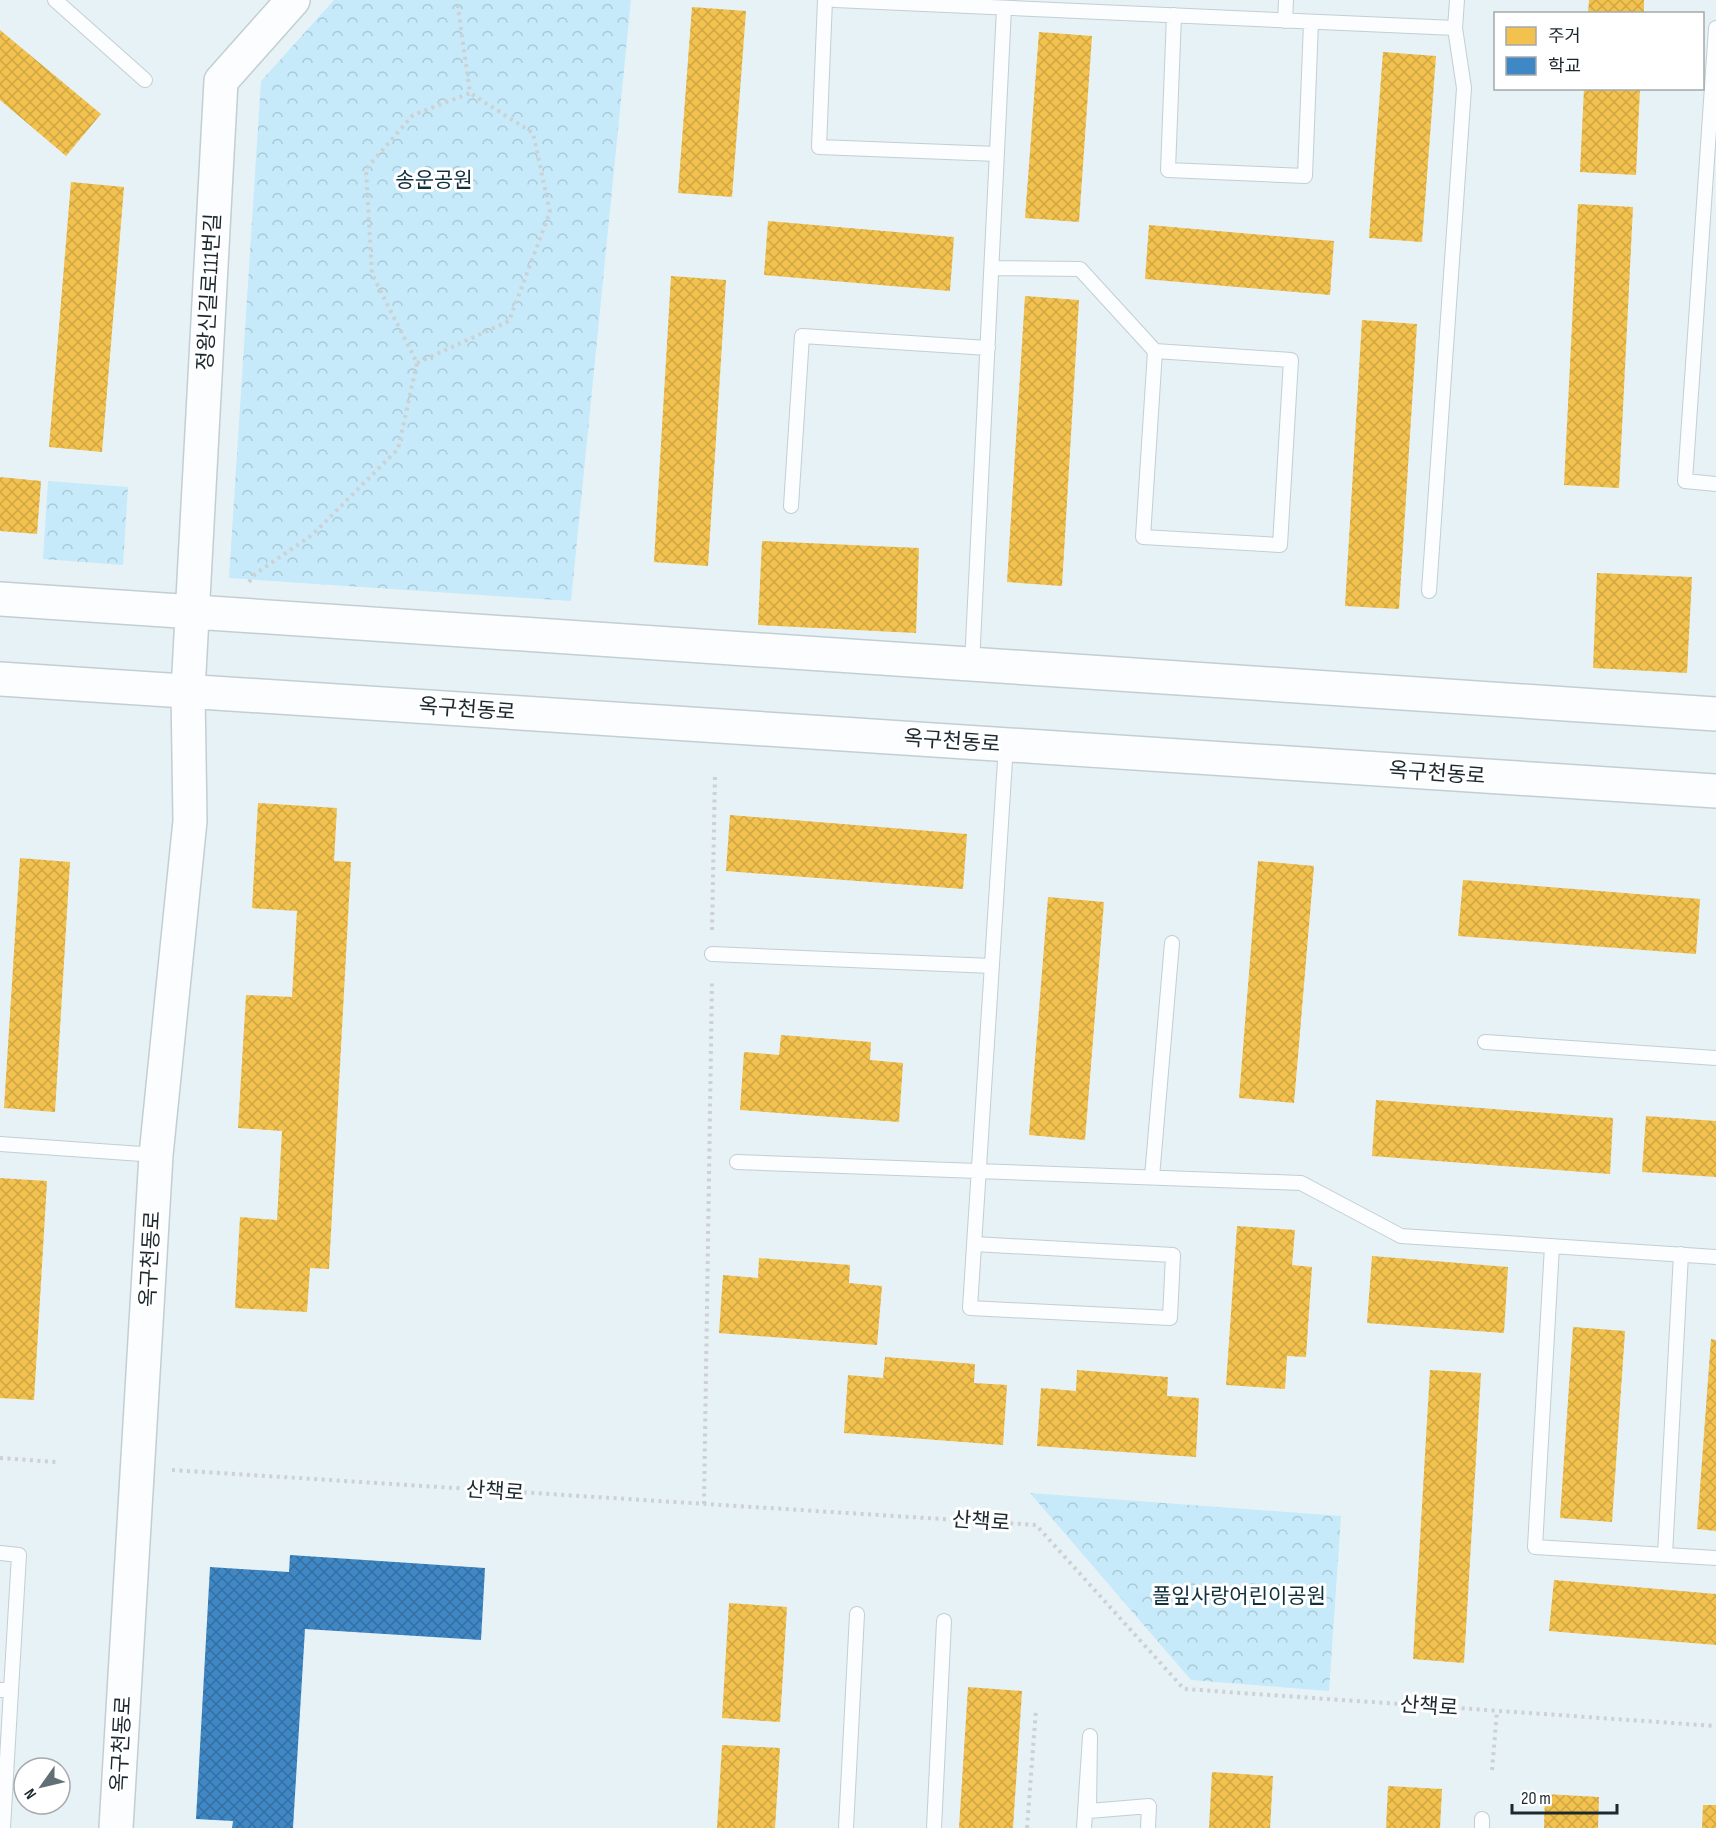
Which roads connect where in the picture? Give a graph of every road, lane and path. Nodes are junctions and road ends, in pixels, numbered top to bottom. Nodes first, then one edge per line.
1 (56, 0) edge
2 (293, 0) edge
3 (457, 0) edge
4 (825, 0) edge
5 (835, 0) edge
6 (1286, 0) edge
7 (1457, 0) edge
8 (953, 3) edge
9 (1118, 6) edge
10 (1004, 8) junction
11 (1174, 15) junction
12 (1285, 21) junction
13 (1311, 22) junction
14 (1455, 28) junction
15 (1716, 28) edge
16 (145, 80) dead end
17 (470, 93) junction
18 (997, 154) junction
19 (992, 268) junction
20 (988, 348) junction
21 (1155, 351) junction
22 (417, 363) junction
23 (1716, 484) edge
24 (791, 506) dead end
25 (1429, 591) dead end
26 (0, 599) edge
27 (192, 612) junction
28 (225, 614) junction
29 (972, 664) junction
30 (0, 679) edge
31 (188, 691) junction
32 (1716, 714) edge
33 (1006, 745) junction
34 (715, 774) dead end
35 (1716, 791) edge
36 (1172, 943) dead end
37 (712, 954) junction
38 (992, 966) junction
39 (1485, 1042) dead end
40 (1716, 1058) edge
41 (0, 1144) edge
42 (156, 1155) junction
43 (737, 1162) dead end
44 (979, 1171) junction
45 (1152, 1177) junction
46 (974, 1244) junction
47 (1552, 1246) junction
48 (1681, 1254) junction
49 (1716, 1257) edge
50 (0, 1458) edge
51 (56, 1462) dead end
52 (172, 1470) dead end
53 (704, 1504) junction
54 (0, 1553) edge
55 (1665, 1555) junction
56 (1716, 1558) edge
57 (856, 1614) dead end
58 (944, 1621) dead end
59 (5, 1690) edge
60 (1036, 1709) dead end
61 (1497, 1711) junction
62 (1716, 1726) edge
63 (1492, 1770) dead end
64 (3, 1828) edge
65 (116, 1828) edge
66 (846, 1828) edge
67 (934, 1828) edge
68 (1027, 1828) edge
69 (1084, 1828) edge
70 (1148, 1828) edge

1 - 16 lane
2 - 27 street, 정왕신길로111번길
3 - 17 path
4 - 18 lane
5 - 8 lane
6 - 12 lane
7 - 14 lane
8 - 10 lane
9 - 10 lane
9 - 11 lane
10 - 18 lane
11 - 12 lane
11 - 13 lane
12 - 13 lane
13 - 14 lane
14 - 25 lane
15 - 23 lane
17 - 22 path
17 - 22 path
18 - 19 lane
19 - 20 lane
19 - 21 lane
20 - 24 lane
20 - 29 lane
21 - 21 lane
22 - 28 path
26 - 27 street
27 - 28 street
27 - 31 street, 옥구천동로
28 - 29 street
29 - 32 street
30 - 31 street, 옥구천동로
31 - 33 street, 옥구천동로
31 - 42 street, 옥구천동로
33 - 35 street, 옥구천동로
33 - 38 lane
34 - 37 path
36 - 45 lane
37 - 38 lane
37 - 53 path
38 - 44 lane
39 - 40 lane
41 - 42 lane
42 - 65 street, 옥구천동로
43 - 44 lane
44 - 45 lane
44 - 46 lane
45 - 47 lane
46 - 46 lane
47 - 48 lane
47 - 55 lane
48 - 49 lane
48 - 55 lane
50 - 51 path
52 - 53 path, 산책로
53 - 61 path, 산책로
54 - 59 lane
55 - 56 lane
57 - 66 lane
58 - 67 lane
59 - 64 lane
60 - 68 path
61 - 62 path, 산책로
61 - 63 path
69 - 70 lane

